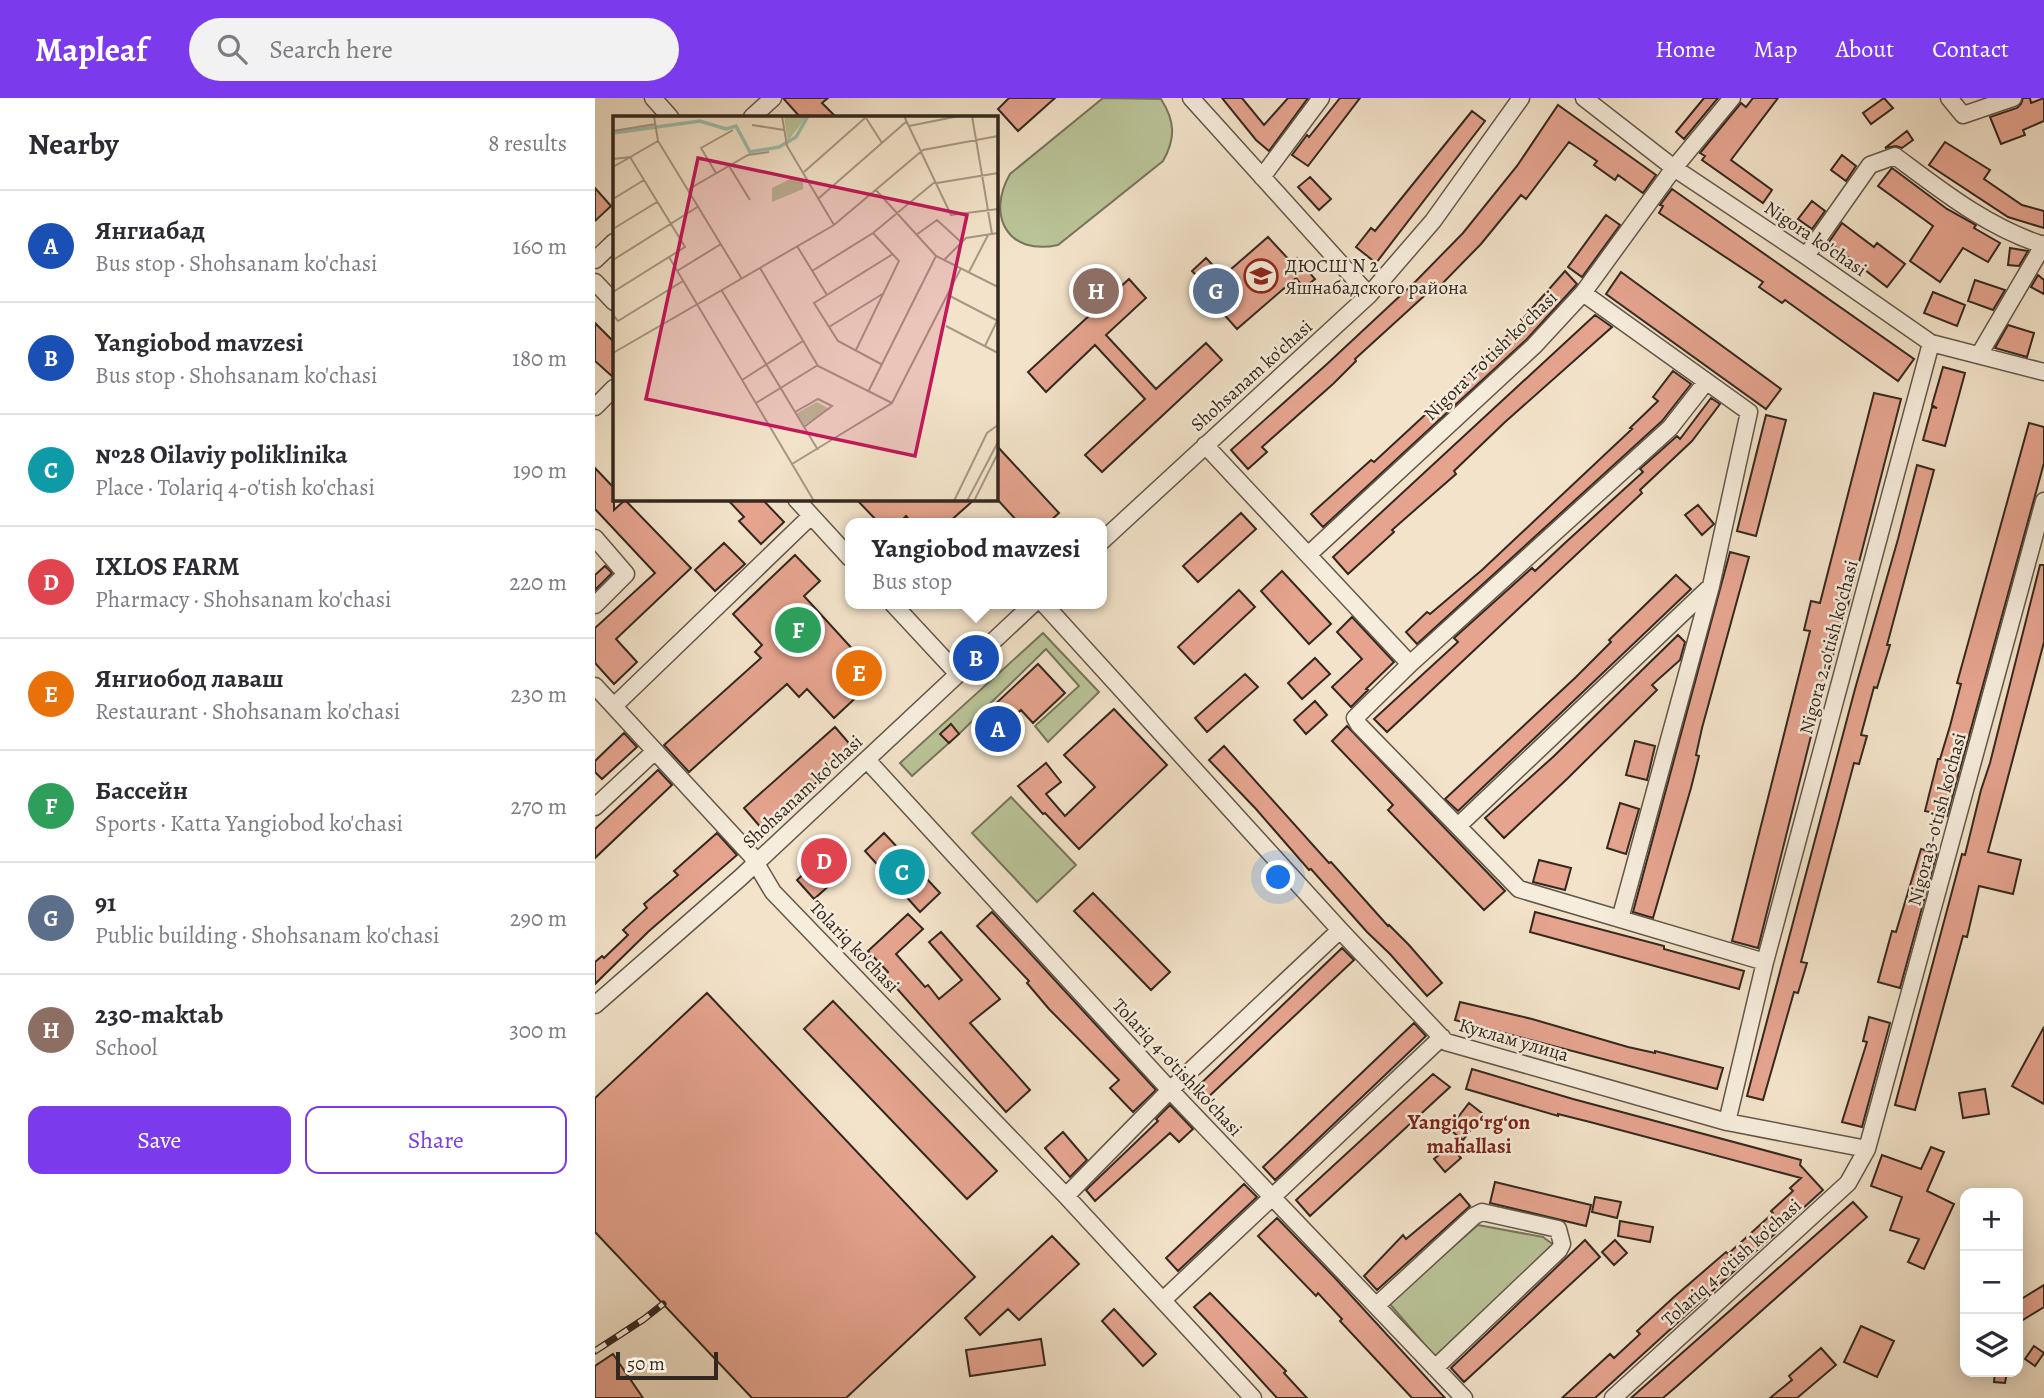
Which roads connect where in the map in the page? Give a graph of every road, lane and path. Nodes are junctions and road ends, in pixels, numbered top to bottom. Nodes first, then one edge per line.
1 (653, 98) edge
2 (1191, 98) edge
3 (1321, 98) edge
4 (1521, 98) edge
5 (1584, 98) edge
6 (1732, 98) edge
7 (1949, 98) edge
8 (2013, 98) edge
9 (771, 107) edge
10 (669, 116) edge
11 (754, 116) edge
12 (1674, 168) junction
13 (1262, 177) junction
14 (613, 244) edge
15 (2044, 245) edge
16 (1806, 256) junction
17 (595, 260) edge
18 (595, 282) edge
19 (1583, 293) junction
20 (1369, 295) junction
21 (613, 301) edge
22 (1931, 343) junction
23 (1979, 355) junction
24 (2044, 372) edge
25 (1706, 382) junction
26 (613, 389) edge
27 (595, 407) edge
28 (1205, 445) junction
29 (797, 500) edge
30 (2044, 501) edge
31 (811, 516) junction
32 (2040, 535) edge
33 (1107, 536) edge
34 (595, 538) edge
35 (845, 553) edge
36 (1308, 555) junction
37 (1711, 586) junction
38 (595, 605) edge
39 (898, 609) edge
40 (1028, 609) edge
41 (1049, 609) edge
42 (1410, 664) junction
43 (958, 674) junction
44 (595, 686) edge
45 (614, 706) junction
46 (655, 751) junction
47 (867, 760) junction
48 (595, 807) edge
49 (1458, 826) junction
50 (757, 862) junction
51 (1620, 919) junction
52 (1340, 930) junction
53 (1765, 962) junction
54 (595, 1005) edge
55 (1442, 1037) junction
56 (1170, 1090) junction
57 (1727, 1122) junction
58 (1867, 1149) junction
59 (1066, 1196) junction
60 (1273, 1198) junction
61 (1163, 1300) junction
62 (1377, 1305) junction
63 (1435, 1368) junction
64 (1253, 1398) edge
65 (1464, 1398) edge
66 (1613, 1398) edge

1 - 10 street
2 - 13 street
3 - 13 street
4 - 20 street, Shohsanam ko'chasi
5 - 12 street, Nigora ko'chasi
6 - 12 street, Nigora 1-o'tish ko'chasi
7 - 8 street
9 - 11 street
12 - 16 street, Nigora ko'chasi
12 - 19 street, Nigora 1-o'tish ko'chasi
13 - 20 street
14 - 17 street
15 - 16 street
15 - 23 street
16 - 22 street, Nigora ko'chasi
18 - 21 street
19 - 25 street
19 - 36 street, Nigora 1-o'tish ko'chasi
20 - 28 street, Shohsanam ko'chasi
22 - 23 street, Nigora ko'chasi
22 - 53 street, Nigora 2-o'tish ko'chasi
23 - 24 street, Nigora ko'chasi
25 - 37 street
25 - 42 street
26 - 27 street
28 - 33 street, Shohsanam ko'chasi
28 - 36 street
29 - 31 street
30 - 32 street, Nigora 3-o'tish ko'chasi
31 - 35 street
31 - 45 street
32 - 58 street, Nigora 3-o'tish ko'chasi
34 - 38 street
36 - 42 street
37 - 49 street
37 - 51 street
39 - 43 street
40 - 43 street, Shohsanam ko'chasi
41 - 52 street
42 - 49 street
43 - 47 street, Shohsanam ko'chasi
44 - 45 street, Tolariq ko'chasi
45 - 46 street, Tolariq ko'chasi
46 - 48 street
46 - 50 street, Tolariq ko'chasi
47 - 50 street, Shohsanam ko'chasi
47 - 56 street, Tolariq 4-o'tish ko'chasi
49 - 51 street
50 - 54 street, Shohsanam ko'chasi
50 - 59 street, Tolariq ko'chasi
51 - 53 street
52 - 55 street
52 - 56 street
53 - 57 street, Nigora 2-o'tish ko'chasi
55 - 57 street, Куклам улица
55 - 60 street, Куклам улица
56 - 59 street
56 - 60 street, Tolariq 4-o'tish ko'chasi
57 - 58 street, Куклам улица
58 - 66 street, Tolariq 4-o'tish ko'chasi
59 - 61 street, Tolariq ko'chasi
60 - 61 street, Куклам улица
60 - 62 street, Tolariq 4-o'tish ko'chasi
61 - 64 street, Tolariq ko'chasi
62 - 63 street, Tolariq 4-o'tish ko'chasi
62 - 63 street
63 - 65 street, Tolariq 4-o'tish ko'chasi

